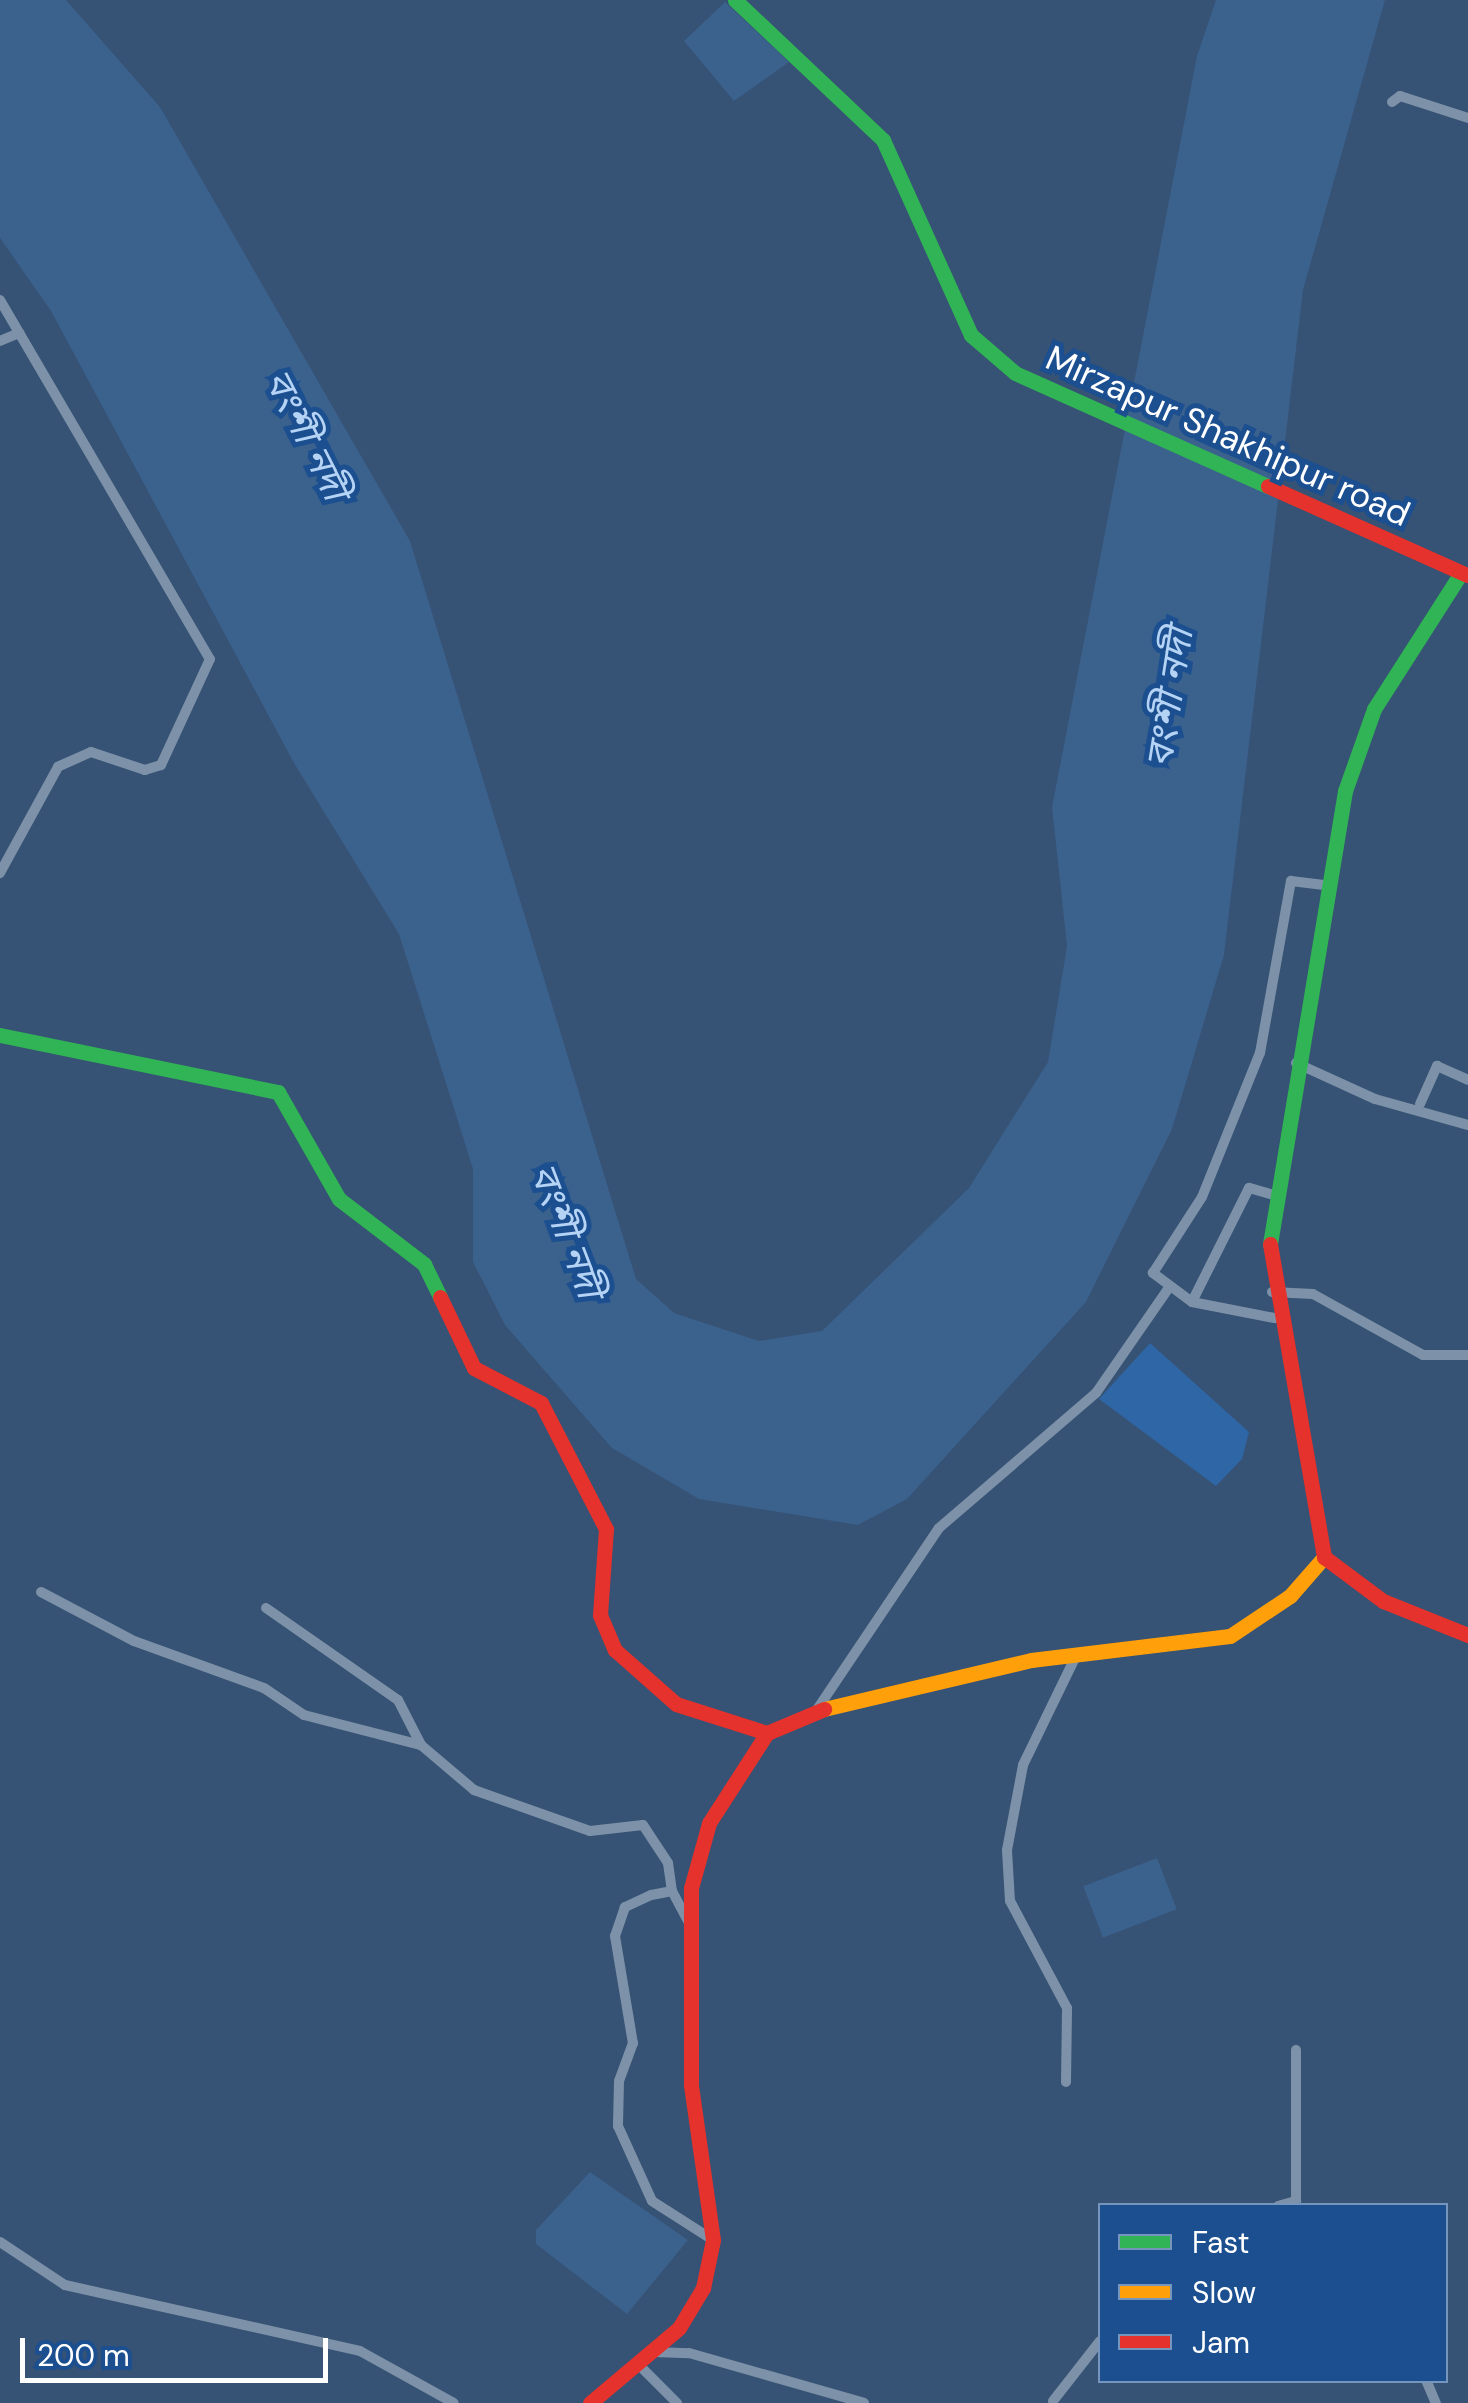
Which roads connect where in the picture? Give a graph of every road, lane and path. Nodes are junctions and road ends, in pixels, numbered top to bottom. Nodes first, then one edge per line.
1 (735, 0) edge
2 (1392, 102) dead end
3 (1468, 118) edge
4 (0, 300) edge
5 (19, 332) junction
6 (0, 341) edge
7 (1466, 570) edge
8 (0, 873) edge
9 (1324, 885) junction
10 (0, 1035) edge
11 (1295, 1062) junction
12 (1468, 1080) edge
13 (1420, 1104) junction
14 (1468, 1125) edge
15 (1274, 1195) junction
16 (1170, 1286) junction
17 (1272, 1292) junction
18 (1192, 1302) junction
19 (1274, 1318) junction
20 (1468, 1355) edge
21 (1324, 1557) junction
22 (40, 1592) dead end
23 (266, 1608) dead end
24 (1468, 1634) edge
25 (1075, 1658) junction
26 (816, 1711) junction
27 (767, 1733) junction
28 (421, 1745) junction
29 (672, 1891) junction
30 (688, 1922) junction
31 (1296, 2050) dead end
32 (1066, 2082) dead end
33 (1297, 2203) edge
34 (713, 2240) junction
35 (0, 2242) edge
36 (1098, 2344) edge
37 (654, 2352) junction
38 (639, 2365) junction
39 (1053, 2401) edge
40 (454, 2403) edge
41 (590, 2403) edge
42 (677, 2403) edge
43 (864, 2403) edge

1 - 7 street, Mirzapur Shakhipur road
2 - 3 street
4 - 5 street
5 - 6 street
5 - 8 street
7 - 9 street
9 - 11 street
9 - 16 street
10 - 27 street
11 - 13 street
11 - 15 street
12 - 13 street
13 - 14 street
15 - 17 street
15 - 18 street
16 - 18 street
16 - 26 street
17 - 19 street
17 - 20 street
18 - 19 street
19 - 21 street
21 - 24 street
21 - 25 street
22 - 28 street
23 - 28 street
25 - 26 street
25 - 32 street
26 - 27 street
27 - 30 street
28 - 29 street
29 - 30 street
29 - 34 street
30 - 34 street
31 - 33 street
34 - 37 street
35 - 40 street
36 - 39 street
37 - 38 street
37 - 43 street
38 - 41 street
38 - 42 street

